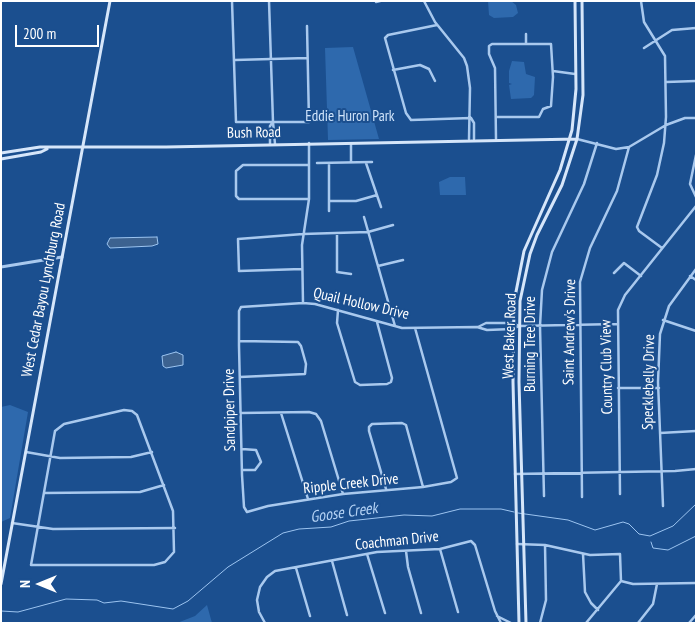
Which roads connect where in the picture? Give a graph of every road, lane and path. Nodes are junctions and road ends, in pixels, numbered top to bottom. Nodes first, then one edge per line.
1 (110, 1) edge
2 (232, 1) edge
3 (269, 1) edge
4 (380, 1) edge
5 (424, 1) edge
6 (575, 1) edge
7 (582, 1) edge
8 (641, 1) edge
9 (376, 2) edge
10 (575, 9) junction
11 (582, 9) junction
12 (436, 25) junction
13 (307, 26) dead end
14 (696, 28) edge
15 (526, 34) dead end
16 (656, 40) junction
17 (526, 43) junction
18 (644, 48) dead end
19 (307, 58) junction
20 (271, 59) junction
21 (235, 60) junction
22 (393, 70) junction
23 (553, 71) junction
24 (575, 74) junction
25 (582, 74) junction
26 (435, 81) dead end
27 (696, 81) edge
28 (666, 82) junction
29 (471, 118) junction
30 (496, 118) junction
31 (696, 118) edge
32 (273, 122) junction
33 (666, 125) junction
34 (570, 138) junction
35 (474, 139) junction
36 (496, 139) junction
37 (577, 139) junction
38 (469, 140) junction
39 (351, 142) junction
40 (309, 143) junction
41 (596, 143) junction
42 (270, 144) junction
43 (275, 144) junction
44 (628, 147) junction
45 (82, 148) junction
46 (47, 149) junction
47 (1, 153) edge
48 (696, 155) edge
49 (1, 159) edge
50 (351, 162) junction
51 (365, 162) junction
52 (372, 162) dead end
53 (317, 163) dead end
54 (329, 163) junction
55 (309, 165) junction
56 (377, 195) junction
57 (696, 197) edge
58 (309, 199) junction
59 (330, 201) junction
60 (546, 202) junction
61 (552, 204) junction
62 (696, 206) edge
63 (381, 207) dead end
64 (329, 211) dead end
65 (364, 217) dead end
66 (393, 225) dead end
67 (368, 232) junction
68 (337, 233) junction
69 (303, 234) junction
70 (662, 248) junction
71 (62, 257) junction
72 (522, 258) junction
73 (403, 260) dead end
74 (528, 261) junction
75 (1, 266) edge
76 (378, 266) junction
77 (302, 268) junction
78 (696, 269) edge
79 (614, 273) dead end
80 (351, 274) dead end
81 (641, 276) junction
82 (690, 276) junction
83 (696, 280) edge
84 (304, 303) junction
85 (241, 307) joint
86 (338, 310) junction
87 (663, 320) junction
88 (377, 322) junction
89 (512, 323) junction
90 (617, 324) junction
91 (579, 325) junction
92 (395, 326) junction
93 (519, 326) junction
94 (540, 326) junction
95 (477, 327) junction
96 (415, 328) junction
97 (512, 329) junction
98 (696, 331) edge
99 (240, 341) junction
100 (240, 377) junction
101 (513, 382) junction
102 (520, 382) junction
103 (618, 388) junction
104 (659, 388) junction
105 (280, 412) junction
106 (241, 413) junction
107 (696, 431) edge
108 (660, 433) junction
109 (242, 449) junction
110 (26, 452) junction
111 (152, 452) junction
112 (49, 456) junction
113 (696, 468) edge
114 (242, 470) junction
115 (620, 472) junction
116 (660, 472) junction
117 (581, 473) junction
118 (514, 474) junction
119 (522, 474) junction
120 (543, 474) junction
121 (164, 485) junction
122 (424, 488) junction
123 (386, 489) junction
124 (44, 493) junction
125 (344, 494) junction
126 (620, 494) dead end
127 (544, 496) dead end
128 (582, 497) dead end
129 (308, 500) junction
130 (662, 506) dead end
131 (247, 512) joint
132 (12, 523) junction
133 (38, 527) junction
134 (175, 528) junction
135 (516, 544) junction
136 (523, 544) junction
137 (545, 545) junction
138 (440, 549) junction
139 (406, 551) junction
140 (367, 554) junction
141 (583, 554) junction
142 (332, 561) junction
143 (296, 568) junction
144 (621, 581) junction
145 (696, 583) edge
146 (1, 584) edge
147 (656, 584) junction
148 (598, 610) junction
149 (458, 612) dead end
150 (385, 613) dead end
151 (421, 613) dead end
152 (347, 615) dead end
153 (696, 615) edge
154 (310, 616) dead end
155 (497, 616) junction
156 (265, 623) edge
157 (501, 623) edge
158 (511, 623) edge
159 (519, 623) edge
160 (526, 623) edge
161 (540, 623) edge
162 (586, 623) edge
163 (638, 623) edge
164 (689, 623) edge

1 - 45 main road, West Cedar Bayou Lynchburg Road
2 - 21 street
3 - 20 street
4 - 9 street
5 - 12 street
6 - 10 main road, West Baker Road
7 - 11 main road, West Baker Road
8 - 16 street
10 - 11 main road
10 - 24 main road, West Baker Road
11 - 25 main road, West Baker Road
12 - 22 street
12 - 29 street
13 - 19 street
14 - 16 street
15 - 17 street
16 - 18 street
16 - 28 street
17 - 23 street
17 - 30 street
19 - 20 street
19 - 32 street
20 - 21 street
20 - 32 street
21 - 32 street
22 - 26 street
22 - 29 street
23 - 24 street
23 - 30 street
24 - 25 main road
24 - 34 main road, West Baker Road
25 - 37 main road, West Baker Road
27 - 28 street
28 - 33 street
29 - 35 street
29 - 38 street
30 - 36 street
31 - 33 street
32 - 42 street
32 - 43 street
33 - 44 street
33 - 70 street
34 - 36 main road, Bush Road
34 - 37 main road, Bush Road
34 - 60 main road, West Baker Road
35 - 36 main road, Bush Road
35 - 38 main road, Bush Road
37 - 41 street
37 - 61 main road, West Baker Road
38 - 39 main road, Bush Road
39 - 40 main road, Bush Road
39 - 50 street
40 - 43 main road, Bush Road
40 - 55 street
41 - 44 street
41 - 94 street, Burning Tree Drive
42 - 43 main road, Bush Road
42 - 45 main road, Bush Road
44 - 91 street, Saint Andrew's Drive
45 - 46 main road, Bush Road
45 - 71 main road, West Cedar Bayou Lynchburg Road
46 - 47 main road
46 - 49 main road
48 - 57 street
50 - 51 street
50 - 54 street
51 - 52 street
51 - 56 street
53 - 54 street
54 - 59 street
55 - 58 street
55 - 58 street
56 - 59 street
56 - 63 street
58 - 69 street
59 - 64 street
60 - 61 main road
60 - 72 main road, West Baker Road
61 - 74 main road, West Baker Road
62 - 70 street, Country Club View
65 - 67 street
66 - 67 street
67 - 68 street
67 - 76 street
68 - 69 street
68 - 80 street
69 - 77 street
69 - 77 street
70 - 81 street, Country Club View
71 - 75 street
71 - 110 main road, West Cedar Bayou Lynchburg Road
72 - 74 main road
72 - 89 main road, West Baker Road
73 - 76 street
74 - 93 main road, West Baker Road
76 - 92 street
77 - 84 street
78 - 82 street, Specklebelly Drive
79 - 81 street
81 - 90 street, Country Club View
82 - 83 street
82 - 87 street, Specklebelly Drive
84 - 85 street, Quail Hollow Drive
84 - 86 street, Quail Hollow Drive
85 - 99 street, Sandpiper Drive
86 - 88 street, Quail Hollow Drive
86 - 88 street
87 - 98 street
87 - 104 street, Specklebelly Drive
88 - 92 street, Quail Hollow Drive
89 - 93 street, Quail Hollow Drive
89 - 95 street, Quail Hollow Drive
89 - 97 main road, West Baker Road
90 - 91 street
90 - 103 street, Country Club View
91 - 94 street
91 - 117 street, Saint Andrew's Drive
92 - 96 street, Quail Hollow Drive
93 - 94 street
93 - 97 street
93 - 102 main road, West Baker Road
94 - 120 street, Burning Tree Drive
95 - 96 street, Quail Hollow Drive
95 - 97 street, Quail Hollow Drive
96 - 122 street, Ripple Creek Drive
97 - 101 main road, West Baker Road
99 - 100 street, Sandpiper Drive
99 - 100 street
100 - 106 street, Sandpiper Drive
101 - 102 main road
101 - 118 main road, West Baker Road
102 - 119 main road, West Baker Road
103 - 104 street
103 - 115 street, Country Club View
104 - 108 street, Specklebelly Drive
105 - 106 street
105 - 125 street
105 - 129 street
106 - 109 street, Sandpiper Drive
107 - 108 street
108 - 116 street, Specklebelly Drive
109 - 114 street, Sandpiper Drive
109 - 114 street
110 - 112 street
110 - 132 main road, West Cedar Bayou Lynchburg Road
111 - 112 street
111 - 112 street
111 - 121 street
112 - 124 street
113 - 116 street
114 - 131 street, Sandpiper Drive
115 - 116 street
115 - 117 street
115 - 126 street, Country Club View
116 - 130 street, Specklebelly Drive
117 - 120 street
117 - 128 street, Saint Andrew's Drive
118 - 119 street
118 - 135 main road, West Baker Road
119 - 120 street
119 - 136 main road, West Baker Road
120 - 127 street, Burning Tree Drive
121 - 124 street
121 - 134 street
122 - 123 street, Ripple Creek Drive
122 - 123 street
123 - 125 street, Ripple Creek Drive
124 - 133 street
125 - 129 street, Ripple Creek Drive
129 - 131 street, Ripple Creek Drive
132 - 133 street
132 - 146 main road, West Cedar Bayou Lynchburg Road
133 - 134 street
133 - 134 street
135 - 136 street
135 - 159 main road, West Baker Road
136 - 137 street
136 - 160 main road, West Baker Road
137 - 141 street
137 - 161 street
138 - 139 street, Coachman Drive
138 - 149 street
138 - 155 street, Coachman Drive
139 - 140 street, Coachman Drive
139 - 151 street
140 - 142 street, Coachman Drive
140 - 150 street
141 - 144 street
141 - 148 street
142 - 143 street, Coachman Drive
142 - 152 street
143 - 154 street
143 - 156 street, Coachman Drive
144 - 147 street
144 - 148 street
145 - 147 street
147 - 163 street
148 - 162 street
153 - 164 street
155 - 157 street, Coachman Drive
155 - 158 street

